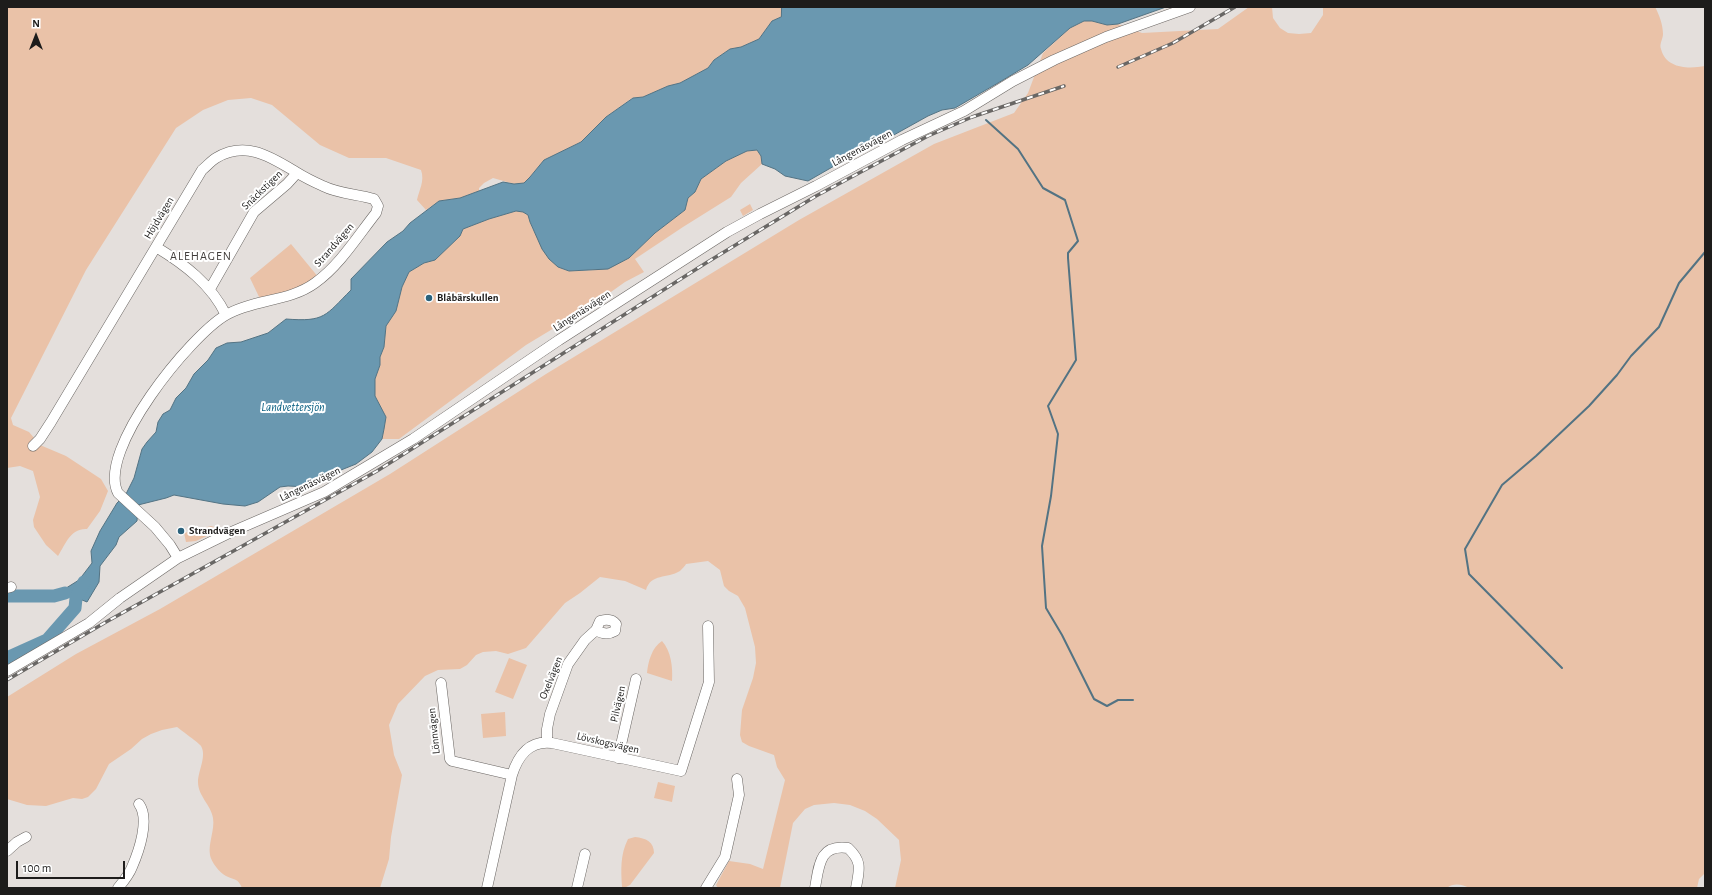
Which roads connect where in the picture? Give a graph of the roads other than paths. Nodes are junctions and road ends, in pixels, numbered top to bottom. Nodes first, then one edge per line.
1 (1190, 7) edge
2 (297, 173) junction
3 (378, 206) joint
4 (156, 246) junction
5 (210, 289) junction
6 (226, 315) junction
7 (33, 446) dead end
8 (178, 558) junction
9 (708, 626) dead end
10 (596, 630) dead end
11 (7, 671) edge
12 (636, 678) dead end
13 (442, 683) dead end
14 (547, 742) junction
15 (618, 758) junction
16 (512, 775) junction
17 (737, 779) dead end
18 (139, 804) dead end
19 (26, 838) dead end
20 (7, 851) edge
21 (585, 854) dead end
22 (118, 888) edge
23 (487, 888) edge
24 (577, 888) edge
25 (706, 888) edge
26 (815, 888) edge
27 (856, 888) edge

1 - 8 street, Långenäsvägen
2 - 3 street, Höjdvägen
2 - 4 street, Höjdvägen
2 - 5 street, Snäckstigen
3 - 6 street, Strandvägen
4 - 5 street
4 - 7 street, Höjdvägen
5 - 6 street
6 - 8 street, Strandvägen
8 - 11 street, Långenäsvägen
9 - 15 street, Lövskogsvägen
10 - 14 street, Oxelvägen
12 - 15 street, Pilvägen
13 - 16 street, Lönnvägen
14 - 15 street, Lövskogsvägen
14 - 16 street
16 - 23 street
17 - 25 street
18 - 22 street
19 - 20 street
21 - 24 street
26 - 27 street

